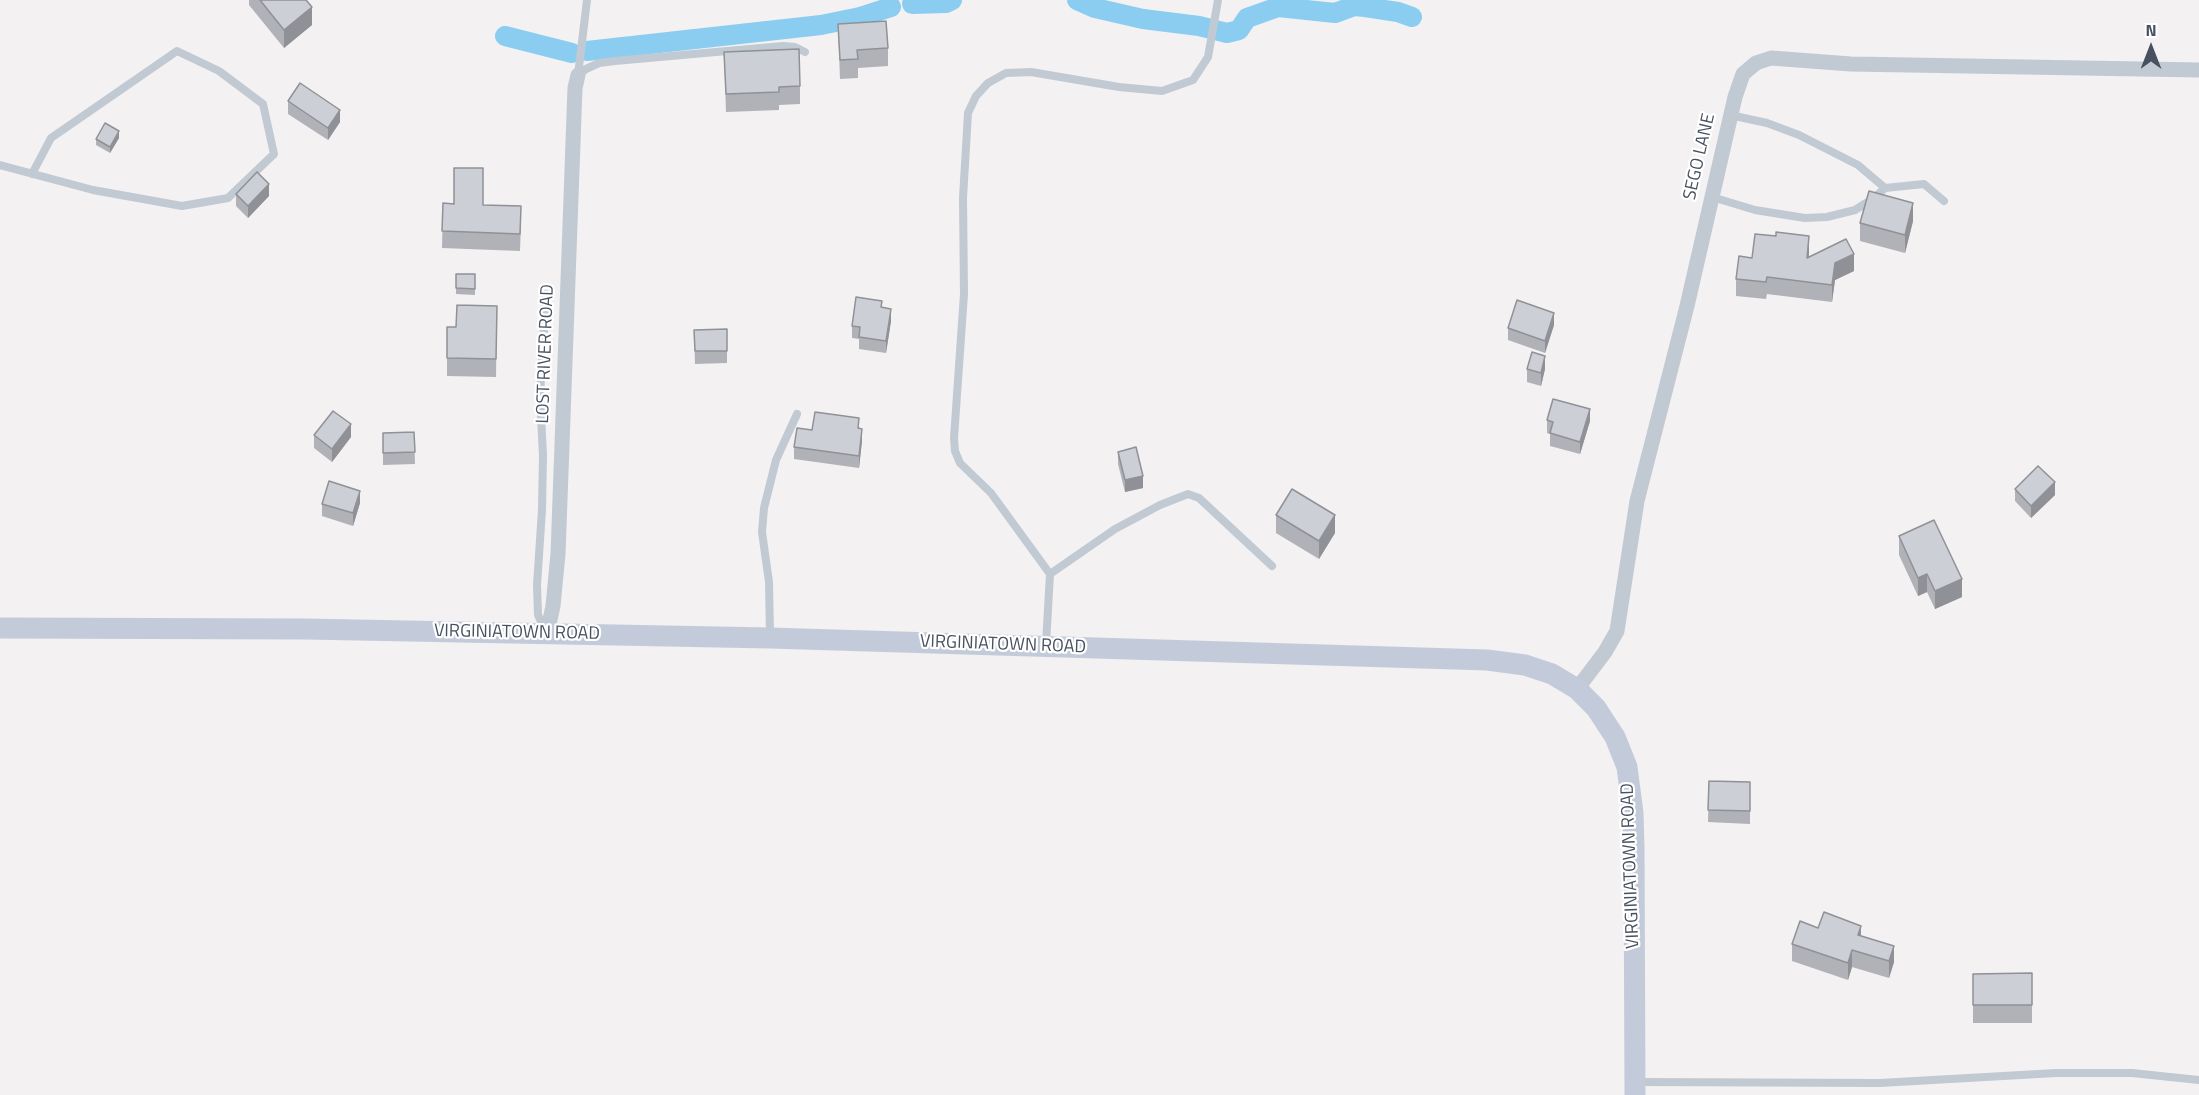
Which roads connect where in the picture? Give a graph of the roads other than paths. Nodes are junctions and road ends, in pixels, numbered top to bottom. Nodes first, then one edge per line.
1 (587, 0) edge
2 (1218, 0) edge
3 (805, 52) dead end
4 (2199, 70) edge
5 (578, 75) junction
6 (1730, 115) junction
7 (0, 165) edge
8 (32, 174) junction
9 (1885, 188) junction
10 (1711, 196) junction
11 (1944, 201) dead end
12 (546, 294) dead end
13 (796, 414) dead end
14 (1272, 566) dead end
15 (1050, 574) junction
16 (0, 628) edge
17 (547, 634) junction
18 (770, 638) junction
19 (1046, 646) junction
20 (1577, 689) junction
21 (2199, 1080) edge
22 (1635, 1088) edge

1 - 5 lane
2 - 15 lane
3 - 5 lane
4 - 6 street, SEGO LANE
5 - 17 street, LOST RIVER ROAD
6 - 9 lane
6 - 10 street, SEGO LANE
7 - 8 lane
8 - 8 lane
9 - 10 lane
9 - 11 lane
10 - 20 street, SEGO LANE
12 - 17 lane
13 - 18 lane
14 - 15 lane
15 - 19 lane
16 - 17 street, VIRGINIATOWN ROAD
17 - 18 street, VIRGINIATOWN ROAD
18 - 19 street, VIRGINIATOWN ROAD
19 - 20 street, VIRGINIATOWN ROAD
20 - 22 street, VIRGINIATOWN ROAD
21 - 22 lane

